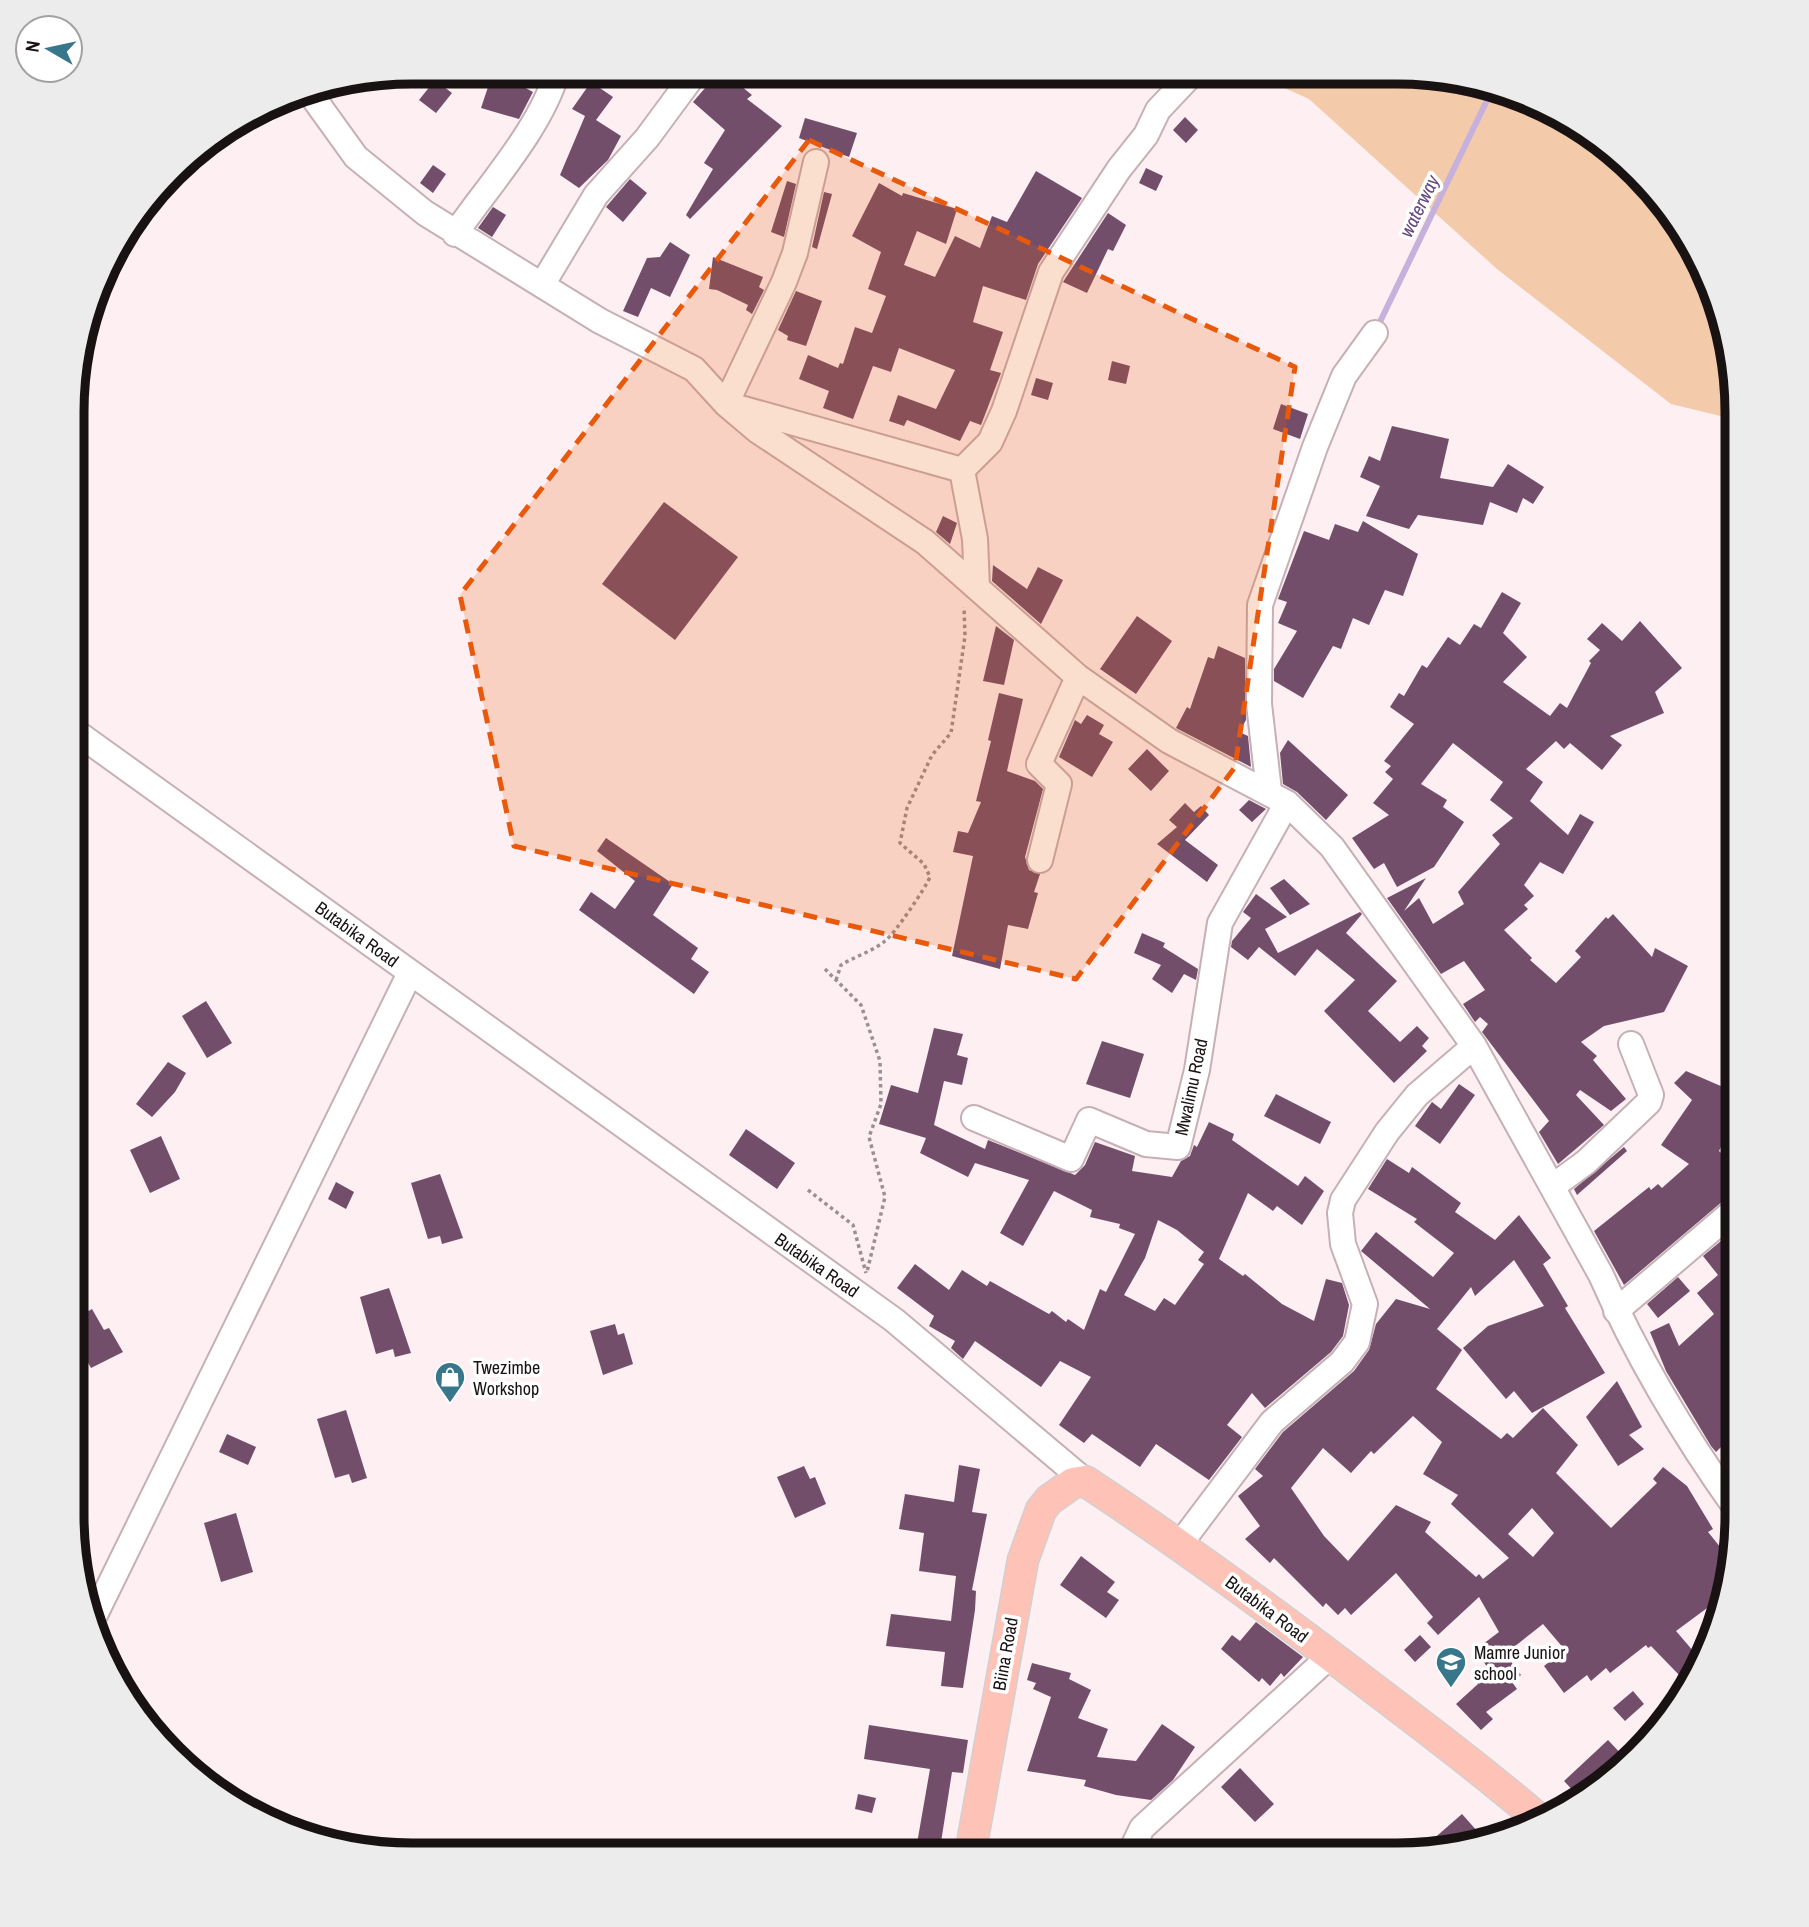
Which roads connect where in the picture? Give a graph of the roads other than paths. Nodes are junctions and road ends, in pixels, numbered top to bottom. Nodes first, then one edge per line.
1 (552, 84) edge
2 (686, 84) edge
3 (1183, 84) edge
4 (314, 99) edge
5 (816, 162) dead end
6 (455, 234) junction
7 (542, 285) junction
8 (1374, 333) dead end
9 (726, 404) junction
10 (962, 470) junction
11 (970, 580) junction
12 (1077, 677) junction
13 (84, 738) edge
14 (1278, 797) junction
15 (1040, 860) dead end
16 (410, 973) junction
17 (1631, 1044) dead end
18 (1474, 1046) junction
19 (974, 1118) dead end
20 (1552, 1187) junction
21 (1725, 1218) edge
22 (1616, 1311) junction
23 (1085, 1480) junction
24 (1725, 1493) edge
25 (1180, 1544) junction
26 (98, 1609) edge
27 (1331, 1656) junction
28 (1531, 1814) edge
29 (972, 1843) edge
30 (1134, 1843) edge

1 - 6 street
2 - 7 street
3 - 10 street
4 - 6 street
5 - 9 street
6 - 7 street
7 - 9 street
8 - 14 street
9 - 10 street
9 - 11 street
10 - 11 street
11 - 12 street
12 - 14 street
12 - 15 street
13 - 16 street, Butabika Road
14 - 18 street
14 - 19 street, Mwalimu Road
16 - 23 street, Butabika Road
16 - 26 street
17 - 20 street
18 - 20 street
18 - 25 street
20 - 22 street
21 - 22 street
22 - 24 street
23 - 25 main road, Butabika Road
23 - 29 main road, Biina Road
25 - 27 main road, Butabika Road
27 - 28 main road, Butabika Road
27 - 30 street

